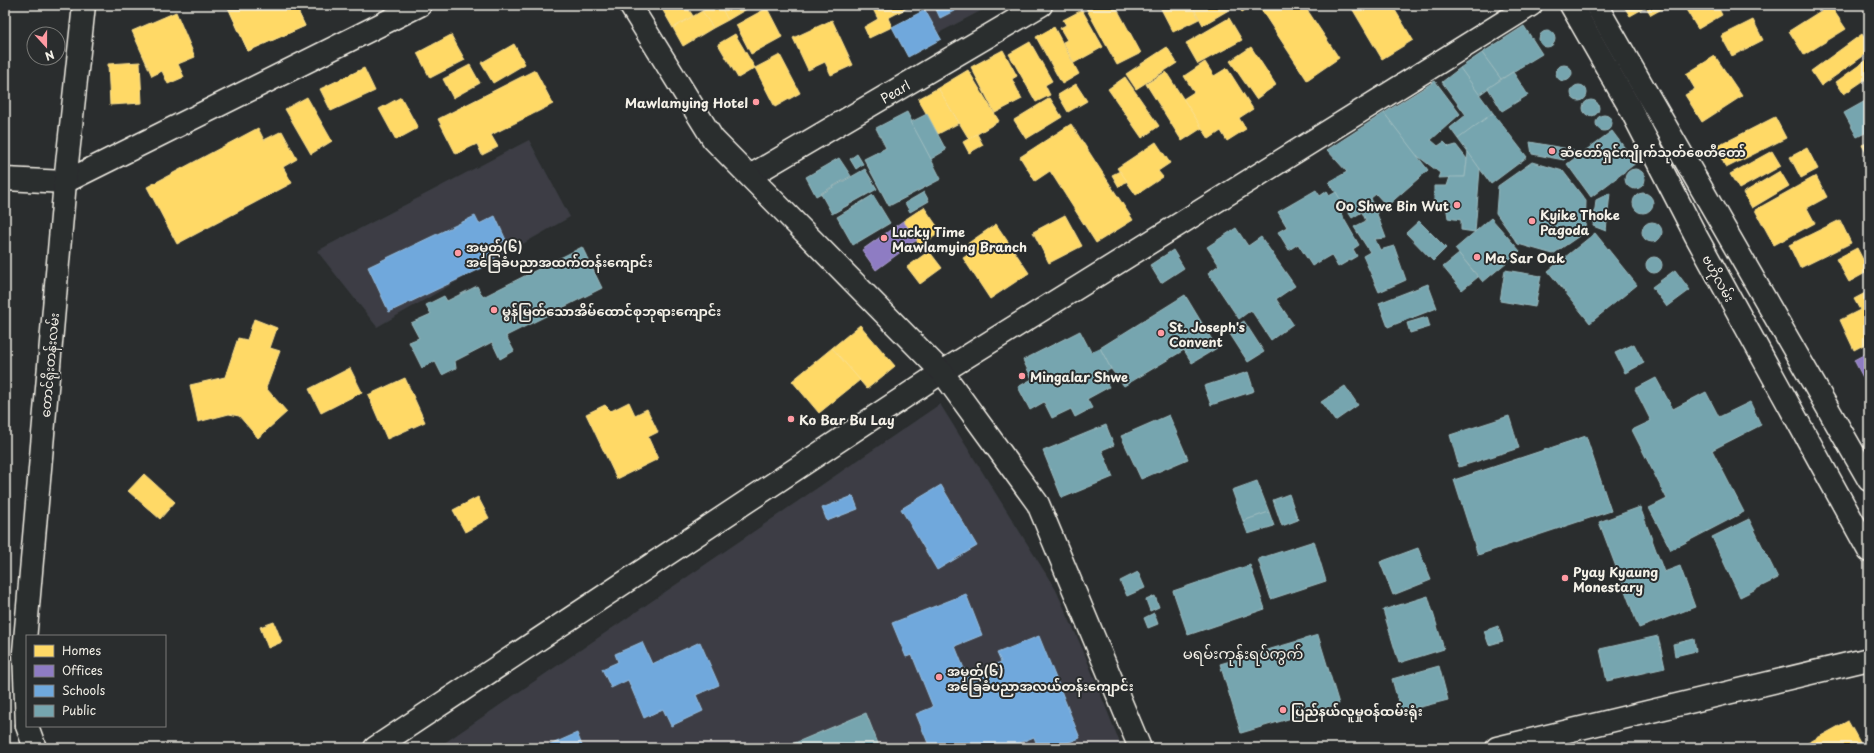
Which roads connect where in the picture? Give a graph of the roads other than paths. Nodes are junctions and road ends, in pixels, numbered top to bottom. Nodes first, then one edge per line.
1 (84, 5) edge
2 (420, 5) edge
3 (630, 5) edge
4 (1041, 5) edge
5 (1531, 5) edge
6 (1571, 5) edge
7 (1596, 5) edge
8 (750, 176) junction
9 (5, 179) edge
10 (65, 182) junction
11 (942, 372) junction
12 (1869, 480) edge
13 (1869, 551) edge
14 (1869, 659) edge
15 (26, 701) edge
16 (27, 727) edge
17 (35, 748) edge
18 (375, 748) edge
19 (1140, 748) edge
20 (1497, 748) edge

1 - 10 street, တောင်ရိုးတန်းလမ်း
2 - 10 street
3 - 8 street
4 - 8 street, Pearl
5 - 11 street
6 - 13 street, ဗဟိုလမ်း
7 - 12 street
8 - 11 street
9 - 10 street
10 - 15 street, တောင်ရိုးတန်းလမ်း
11 - 18 street
11 - 19 street
14 - 20 street
16 - 17 street, တောင်ရိုးတန်းလမ်း

